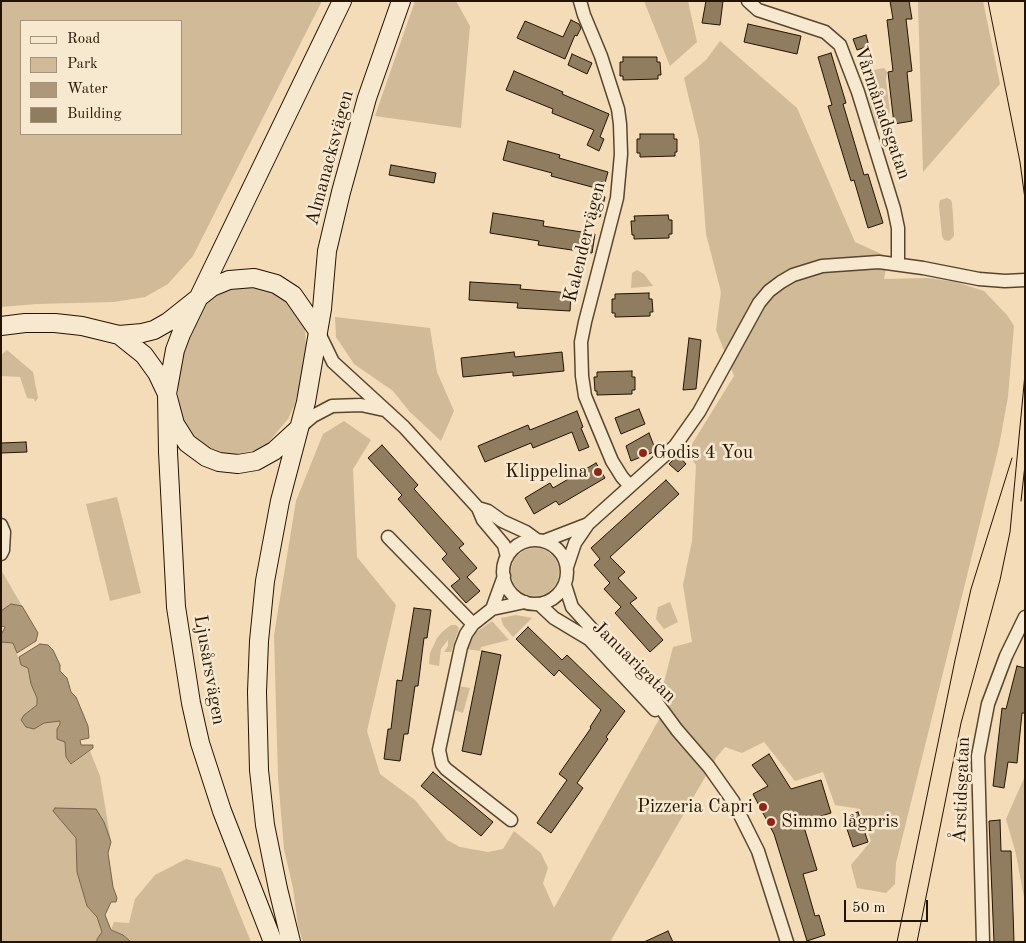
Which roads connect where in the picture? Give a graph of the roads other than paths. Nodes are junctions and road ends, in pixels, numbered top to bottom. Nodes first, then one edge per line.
1 (342, 1) edge
2 (401, 1) edge
3 (580, 1) edge
4 (748, 1) edge
5 (898, 264) junction
6 (1025, 280) edge
7 (199, 296) junction
8 (1, 326) edge
9 (318, 331) junction
10 (119, 335) junction
11 (167, 394) junction
12 (387, 410) junction
13 (300, 428) junction
14 (630, 486) junction
15 (478, 508) junction
16 (588, 524) junction
17 (1, 525) edge
18 (388, 537) dead end
19 (540, 541) junction
20 (1, 554) edge
21 (507, 557) junction
22 (567, 567) junction
23 (504, 576) junction
24 (565, 584) junction
25 (525, 602) junction
26 (539, 604) junction
27 (492, 609) junction
28 (1025, 617) edge
29 (473, 624) junction
30 (677, 730) junction
31 (511, 820) dead end
32 (272, 942) edge
33 (291, 942) edge
34 (787, 942) edge
35 (983, 942) edge

1 - 7 main road
2 - 9 main road, Almanacksvägen
3 - 14 street, Kalendervägen
4 - 5 street, Vårmånadsgatan
5 - 6 street
5 - 14 street
7 - 9 main road
7 - 10 main road
7 - 11 main road
8 - 10 main road
9 - 12 street
9 - 13 main road
10 - 11 main road
11 - 13 main road
11 - 32 main road, Ljusårsvägen
12 - 13 street
12 - 15 street
13 - 33 main road, Ljusårsvägen
14 - 16 street
15 - 19 street
15 - 21 street
16 - 19 street
16 - 22 street
17 - 20 street
18 - 29 street
19 - 21 street
19 - 22 street
21 - 23 street
22 - 24 street
23 - 25 street
23 - 27 street
24 - 26 street
24 - 30 street, Januarigatan
25 - 26 street
25 - 27 street
26 - 30 street, Januarigatan
27 - 29 street
28 - 35 street, Årstidsgatan
29 - 31 street
30 - 34 street, Januarigatan

